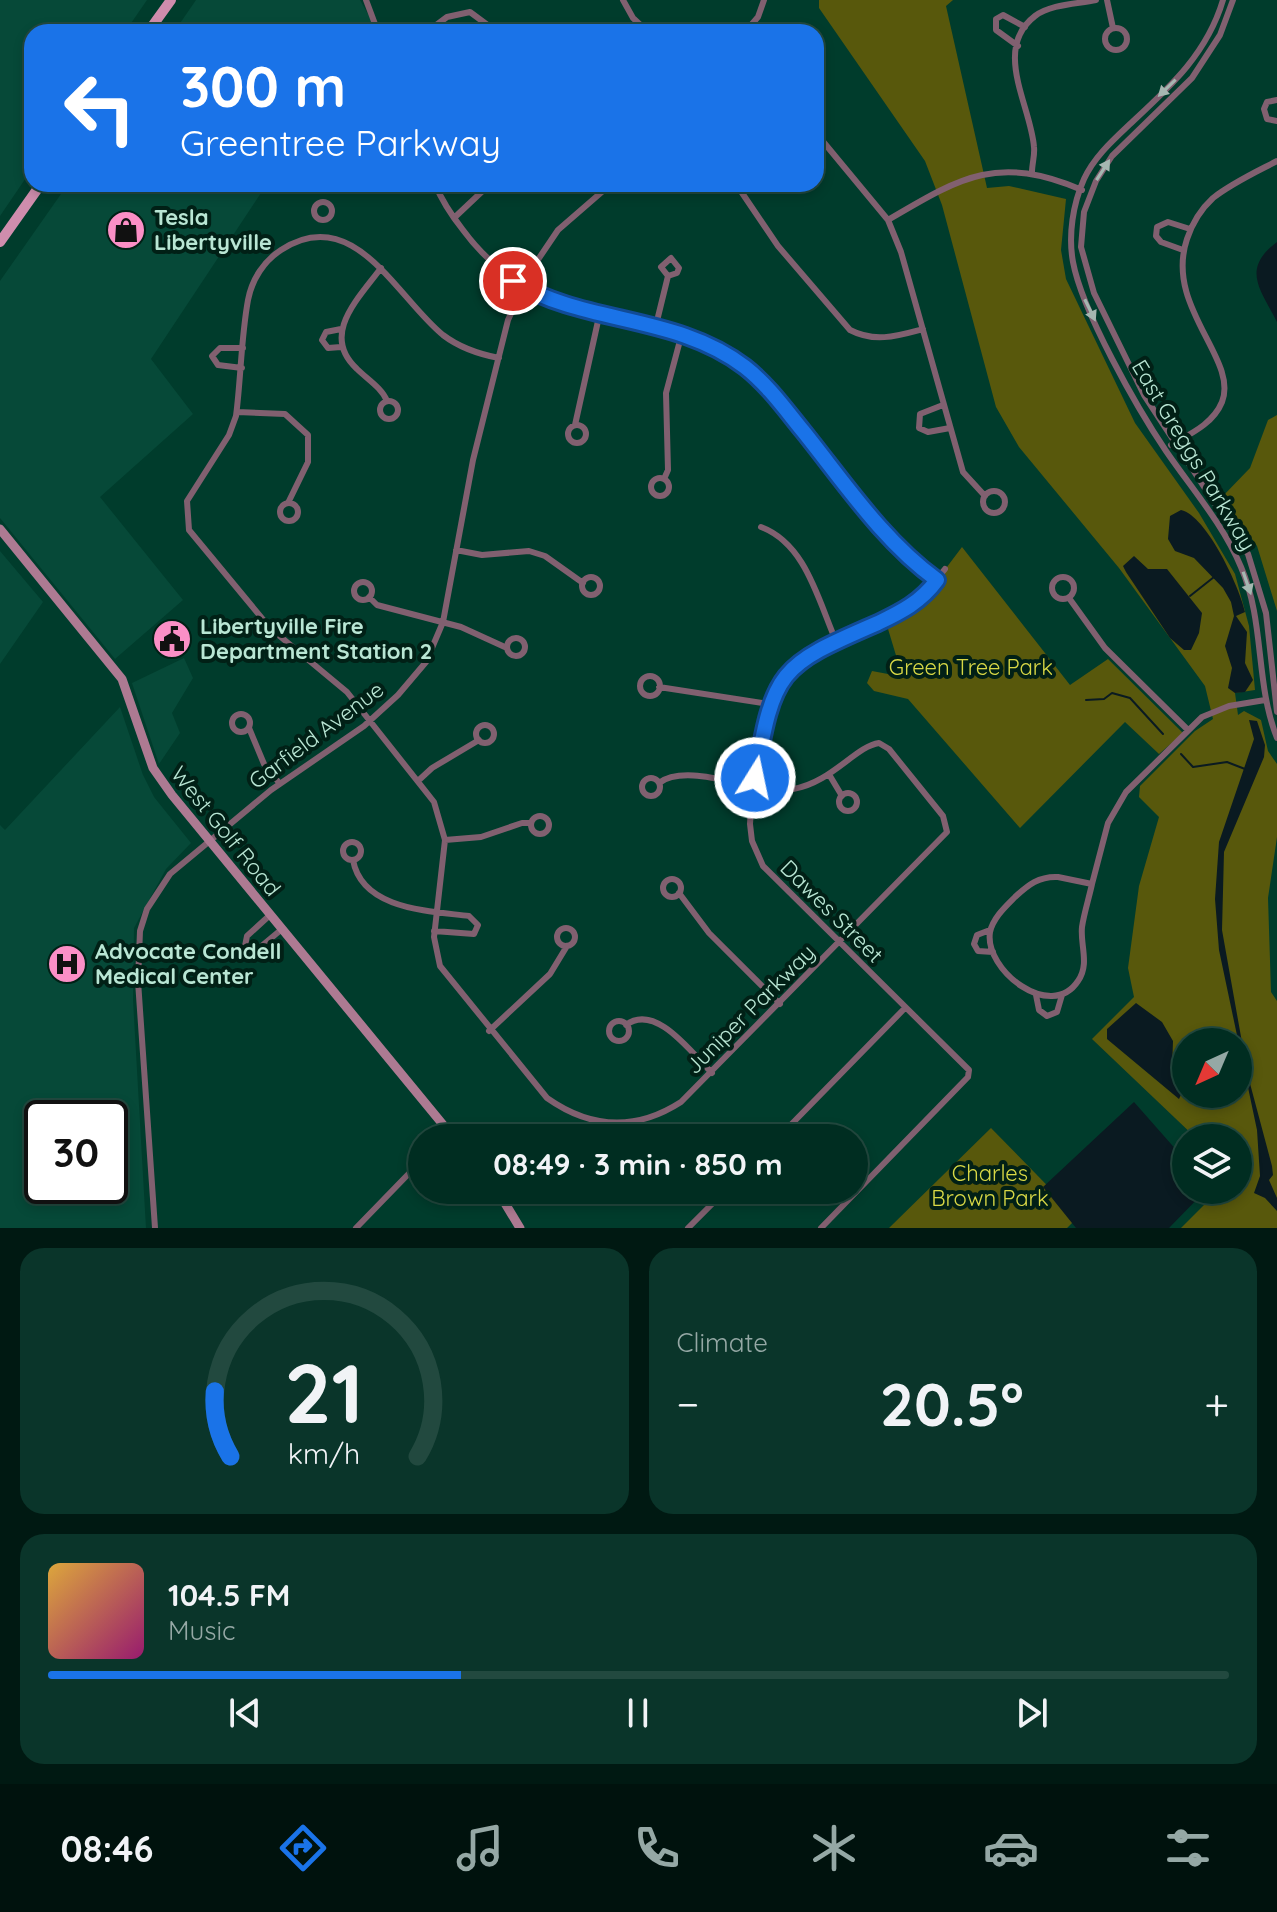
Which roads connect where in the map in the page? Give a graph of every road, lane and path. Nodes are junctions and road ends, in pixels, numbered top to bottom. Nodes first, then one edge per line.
1 (171, 0) edge
2 (366, 0) edge
3 (623, 0) edge
4 (764, 0) edge
5 (1096, 0) edge
6 (1107, 0) edge
7 (1223, 0) edge
8 (1233, 0) edge
9 (154, 24) edge
10 (375, 24) edge
11 (438, 24) edge
12 (486, 24) edge
13 (640, 24) edge
14 (752, 24) edge
15 (1025, 27) junction
16 (1113, 28) dead end
17 (1018, 46) junction
18 (1277, 100) edge
19 (1277, 121) edge
20 (824, 143) edge
21 (1277, 161) edge
22 (1032, 172) junction
23 (1081, 190) junction
24 (35, 192) edge
25 (439, 192) edge
26 (482, 192) edge
27 (602, 192) edge
28 (741, 192) edge
29 (1089, 193) junction
30 (454, 218) junction
31 (323, 220) dead end
32 (888, 220) junction
33 (1190, 229) junction
34 (323, 239) junction
35 (0, 242) edge
36 (1183, 250) junction
37 (381, 268) junction
38 (668, 276) dead end
39 (523, 287) junction
40 (600, 312) junction
41 (656, 325) junction
42 (341, 329) junction
43 (923, 329) junction
44 (682, 333) junction
45 (341, 347) junction
46 (243, 348) junction
47 (499, 358) junction
48 (242, 368) junction
49 (387, 401) dead end
50 (943, 405) junction
51 (237, 412) junction
52 (575, 425) dead end
53 (950, 428) junction
54 (1174, 443) junction
55 (1164, 449) junction
56 (664, 479) dead end
57 (985, 496) dead end
58 (288, 503) dead end
59 (761, 527) dead end
60 (0, 529) edge
61 (456, 550) junction
62 (945, 569) dead end
63 (937, 580) junction
64 (583, 583) dead end
65 (369, 597) dead end
66 (1069, 598) dead end
67 (443, 622) junction
68 (836, 641) junction
69 (507, 648) dead end
70 (659, 687) dead end
71 (1269, 700) junction
72 (769, 704) junction
73 (1277, 712) edge
74 (370, 721) junction
75 (249, 728) dead end
76 (1187, 729) junction
77 (1277, 738) edge
78 (479, 740) dead end
79 (830, 776) junction
80 (419, 780) junction
81 (659, 783) dead end
82 (280, 784) junction
83 (754, 786) junction
84 (842, 796) dead end
85 (531, 823) dead end
86 (445, 840) junction
87 (209, 841) junction
88 (353, 860) dead end
89 (1092, 884) junction
90 (679, 893) dead end
91 (436, 912) junction
92 (270, 915) junction
93 (282, 929) junction
94 (990, 930) junction
95 (434, 931) junction
96 (840, 944) junction
97 (567, 946) dead end
98 (993, 952) junction
99 (1036, 995) junction
100 (1062, 995) junction
101 (780, 1004) junction
102 (904, 1009) junction
103 (626, 1025) dead end
104 (489, 1031) junction
105 (712, 1073) junction
106 (605, 1123) joint
107 (439, 1124) edge
108 (621, 1124) joint
109 (792, 1124) edge
110 (408, 1174) edge
111 (505, 1204) edge
112 (712, 1204) edge
113 (517, 1227) edge
114 (155, 1228) edge
115 (356, 1228) edge
116 (688, 1228) edge
117 (821, 1228) edge

1 - 9 main road
2 - 10 street
3 - 13 street
4 - 14 street
5 - 15 street
6 - 16 street
7 -> 23 street, East Greggs Parkway
29 -> 8 street, East Greggs Parkway
11 - 12 street
15 - 17 street
15 - 17 street
17 - 22 street
18 - 19 street
20 - 32 street
21 - 33 street
22 - 23 street
22 - 32 street
23 - 29 street
23 -> 55 street, East Greggs Parkway
24 - 35 main road
25 - 30 street
26 - 30 street
27 - 39 street, Garfield Avenue
28 - 43 street
29 - 54 street, East Greggs Parkway
30 - 39 street
31 - 34 street
32 - 43 street
33 - 36 street
33 - 36 street
34 - 37 street
34 - 46 street, Juniper Parkway
36 - 54 street
37 - 42 street
37 - 47 street
38 - 41 street
39 - 40 street
39 - 47 street, Garfield Avenue
40 - 41 street
40 - 52 street
41 - 44 street
42 - 45 street
42 - 45 street
43 - 50 street
44 - 56 street
44 - 63 street
45 - 49 street
46 - 48 street, Juniper Parkway
46 - 48 street
47 - 61 street, Garfield Avenue
48 - 51 street, Juniper Parkway
50 - 53 street
50 - 53 street
51 - 58 street
51 - 74 street, Juniper Parkway
53 - 57 street
54 - 55 street
54 - 71 street, East Greggs Parkway
55 -> 71 street, East Greggs Parkway
59 - 68 street
60 - 87 street, West Golf Road
61 - 64 street
61 - 67 street, Garfield Avenue
62 - 63 street, Dawes Street
63 - 68 street, Dawes Street
65 - 67 street
66 - 76 street
67 - 69 street
67 - 74 street, Garfield Avenue
68 - 72 street, Dawes Street
70 - 72 street
71 - 73 street
71 - 76 street
71 - 77 street
72 - 83 street, Dawes Street
74 - 80 street, Juniper Parkway
74 - 82 street, Garfield Avenue
75 - 82 street
76 - 89 street
78 - 80 street
79 - 83 street
79 - 84 street
79 - 96 street, Juniper Parkway
80 - 86 street, Juniper Parkway
81 - 83 street
82 - 87 street, Garfield Avenue
83 - 96 street, Dawes Street
85 - 86 street
86 - 91 street, Juniper Parkway
87 - 92 street, West Golf Road
87 - 114 street, Garfield Avenue
88 - 91 street
89 - 94 street
89 - 100 street
90 - 101 street
91 - 95 street, Juniper Parkway
91 - 95 street
92 - 93 street, West Golf Road
92 - 93 street
93 - 107 street, West Golf Road
94 - 98 street
94 - 98 street
95 - 104 street, Juniper Parkway
96 - 101 street, Juniper Parkway
96 - 102 street, Dawes Street
97 - 104 street
98 - 99 street
99 - 100 street
99 - 100 street
101 - 105 street, Juniper Parkway
102 - 109 street
102 - 117 street, Dawes Street
103 - 105 street
104 - 106 street, Juniper Parkway
105 - 108 street, Juniper Parkway
106 - 108 street, Juniper Parkway
110 - 115 street
111 - 113 street
112 - 116 street

